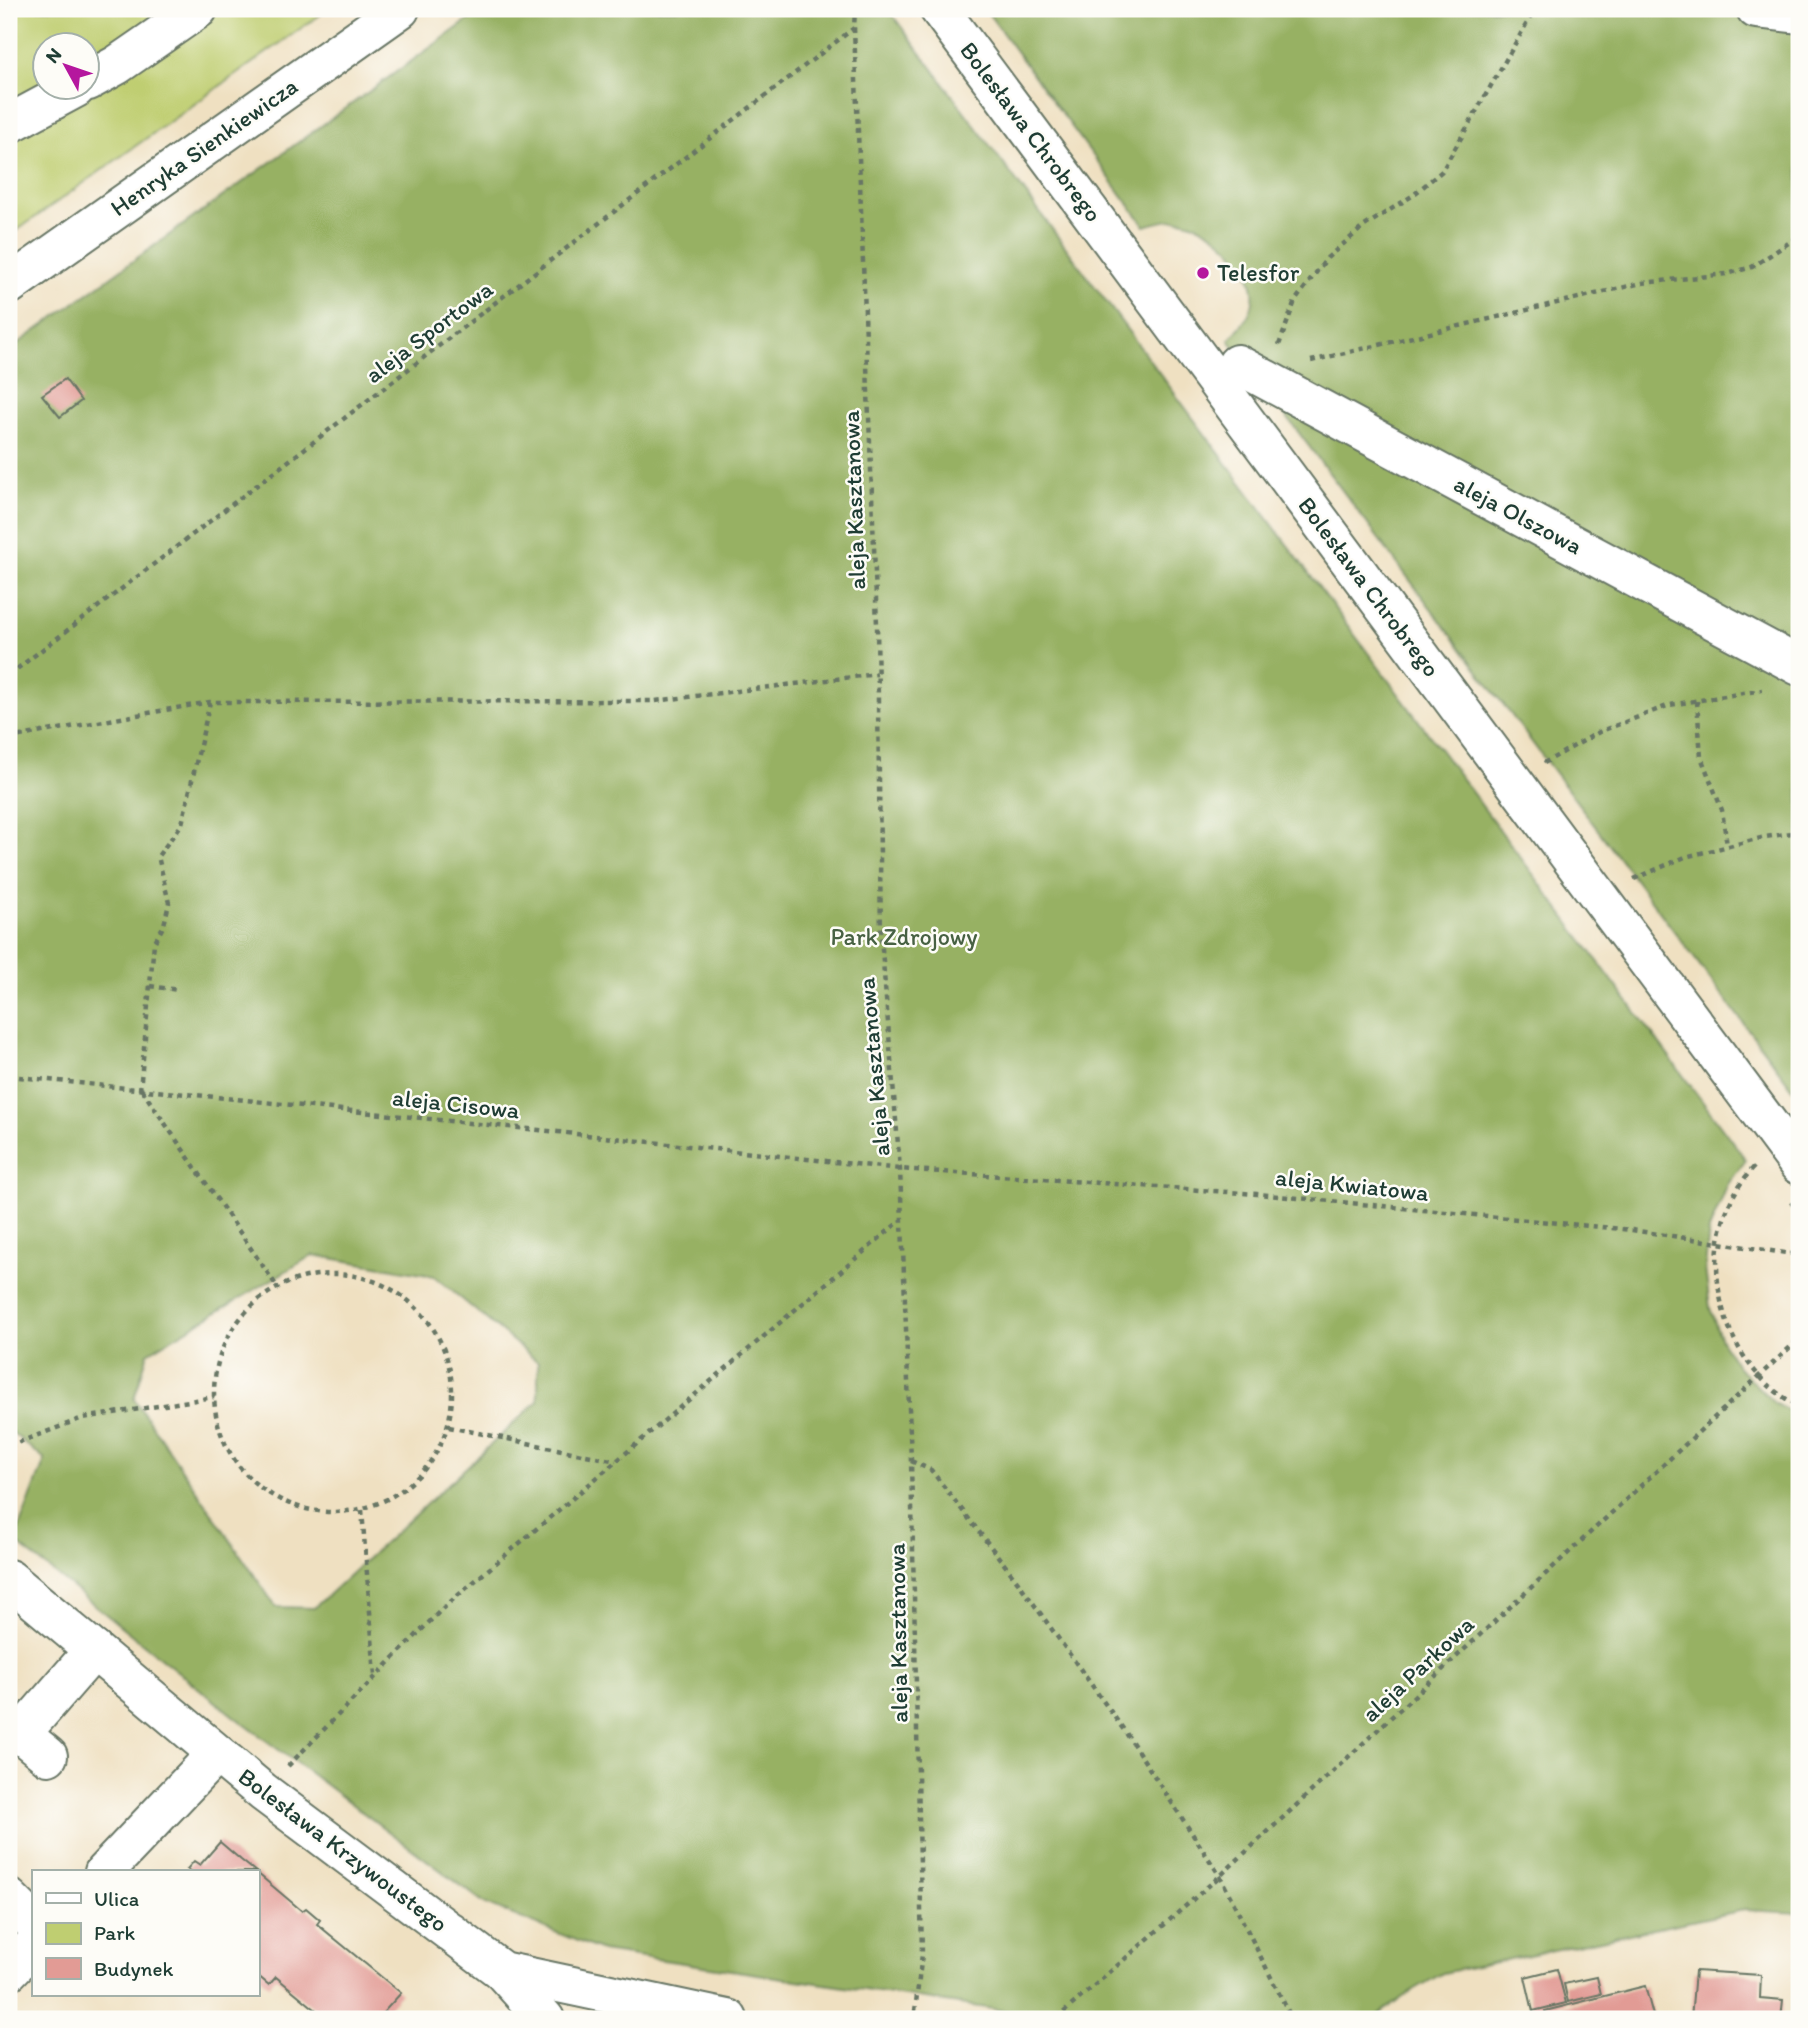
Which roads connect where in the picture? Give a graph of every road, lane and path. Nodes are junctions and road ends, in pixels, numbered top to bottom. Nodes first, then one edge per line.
1 (198, 9) edge
2 (400, 9) edge
3 (855, 9) edge
4 (939, 9) edge
5 (1535, 9) edge
6 (1756, 9) edge
7 (1799, 14) edge
8 (854, 28) junction
9 (102, 73) edge
10 (50, 102) edge
11 (9, 124) edge
12 (1799, 236) edge
13 (9, 285) edge
14 (1258, 372) junction
15 (877, 674) junction
16 (9, 675) edge
17 (1786, 678) edge
18 (1697, 701) junction
19 (210, 702) junction
20 (9, 738) edge
21 (1537, 766) dead end
22 (1799, 832) edge
23 (1727, 846) junction
24 (1624, 883) dead end
25 (150, 986) junction
26 (178, 990) dead end
27 (9, 1076) edge
28 (141, 1089) junction
29 (1760, 1161) dead end
30 (1799, 1165) edge
31 (900, 1170) junction
32 (901, 1220) junction
33 (1718, 1244) junction
34 (1799, 1255) edge
35 (278, 1288) junction
36 (1799, 1339) edge
37 (1759, 1377) junction
38 (214, 1397) junction
39 (1799, 1406) edge
40 (449, 1427) junction
41 (9, 1446) edge
42 (616, 1461) junction
43 (911, 1461) junction
44 (362, 1510) junction
45 (9, 1579) edge
46 (94, 1650) junction
47 (375, 1677) junction
48 (216, 1754) junction
49 (48, 1756) dead end
50 (263, 1791) junction
51 (106, 1870) edge
52 (1220, 1876) junction
53 (9, 1898) edge
54 (32, 1921) edge
55 (32, 1947) edge
56 (9, 1971) edge
57 (502, 1971) junction
58 (545, 2019) edge
59 (728, 2019) edge
60 (914, 2019) edge
61 (1056, 2019) edge
62 (1292, 2019) edge

1 - 9 street
2 - 13 street, Henryka Sienkiewicza
3 - 8 path
4 - 30 street, Bolesława Chrobrego
5 - 14 path
6 - 7 street
8 - 15 path, aleja Kasztanowa
8 - 16 path, aleja Sportowa
10 - 11 street
12 - 14 path
14 - 17 street, aleja Olszowa
15 - 19 path
15 - 31 path, aleja Kasztanowa
17 - 18 path
18 - 21 path
18 - 23 path
19 - 20 path
19 - 25 path
22 - 23 path
23 - 24 path
25 - 26 path
25 - 28 path
27 - 28 path, aleja Cisowa
28 - 31 path, aleja Cisowa
28 - 35 path
29 - 33 path
31 - 32 path, aleja Kasztanowa
31 - 33 path, aleja Kwiatowa
32 - 42 path
32 - 43 path, aleja Kasztanowa
33 - 34 path, aleja Kwiatowa
33 - 37 path
35 - 38 path
35 - 40 path
36 - 37 path, aleja Parkowa
37 - 39 path
37 - 52 path, aleja Parkowa
38 - 41 path
38 - 44 path
40 - 42 path
40 - 44 path
42 - 47 path
43 - 52 path
43 - 60 path, aleja Kasztanowa
44 - 47 path
45 - 46 street, Bolesława Krzywoustego
46 - 48 street, Bolesława Krzywoustego
46 - 49 street
47 - 50 path
48 - 50 street, Bolesława Krzywoustego
48 - 51 street
50 - 57 street, Bolesława Krzywoustego
52 - 61 path, aleja Parkowa
52 - 62 path
53 - 54 street
55 - 56 street
57 - 58 street
57 - 59 street, Bolesława Krzywoustego

